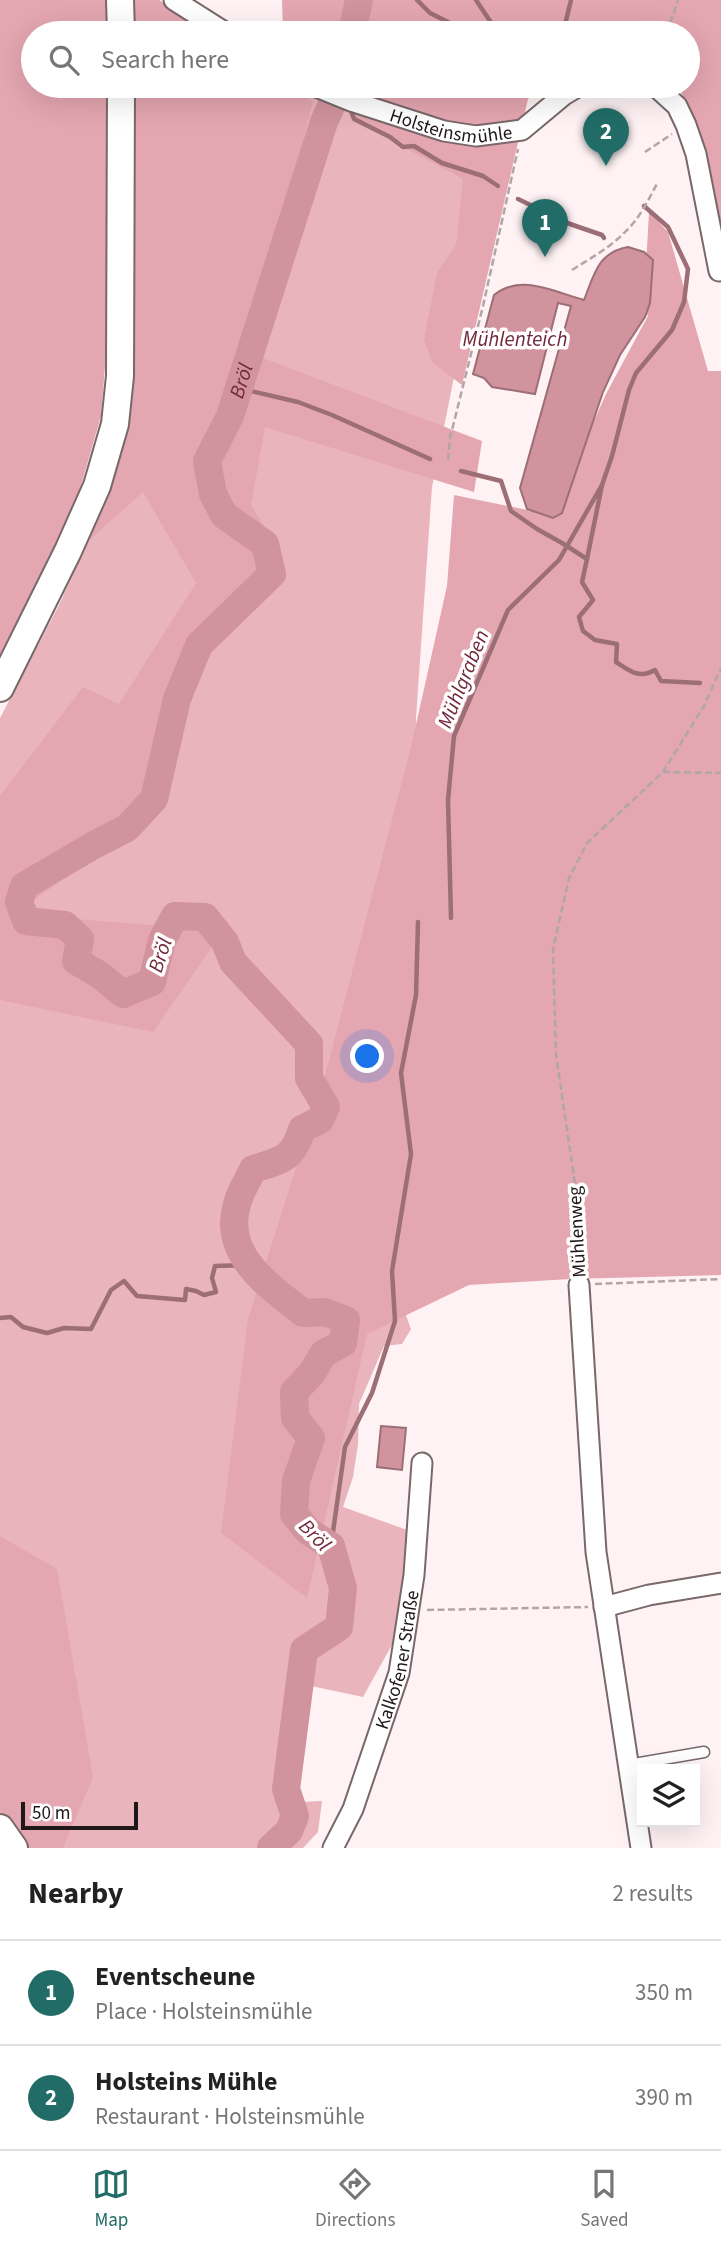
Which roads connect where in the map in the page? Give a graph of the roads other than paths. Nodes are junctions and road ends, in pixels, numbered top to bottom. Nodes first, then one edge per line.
1 (120, 0) edge
2 (174, 0) edge
3 (121, 21) edge
4 (207, 21) edge
5 (121, 98) edge
6 (344, 98) edge
7 (563, 98) edge
8 (668, 98) edge
9 (719, 271) dead end
10 (0, 688) edge
11 (579, 1285) road end
12 (422, 1463) dead end
13 (721, 1583) edge
14 (604, 1607) junction
15 (704, 1752) dead end
16 (628, 1765) junction
17 (0, 1828) edge
18 (14, 1848) edge
19 (333, 1848) edge
20 (641, 1848) edge

1 - 3 main road
2 - 4 street
5 - 10 main road
6 - 7 street, Holsteinsmühle
8 - 9 street
11 - 14 street, Mühlenweg
12 - 19 street, Kalkofener Straße
13 - 14 street
14 - 16 street, Mühlenweg
15 - 16 lane
16 - 20 street, Mühlenweg
17 - 18 main road

